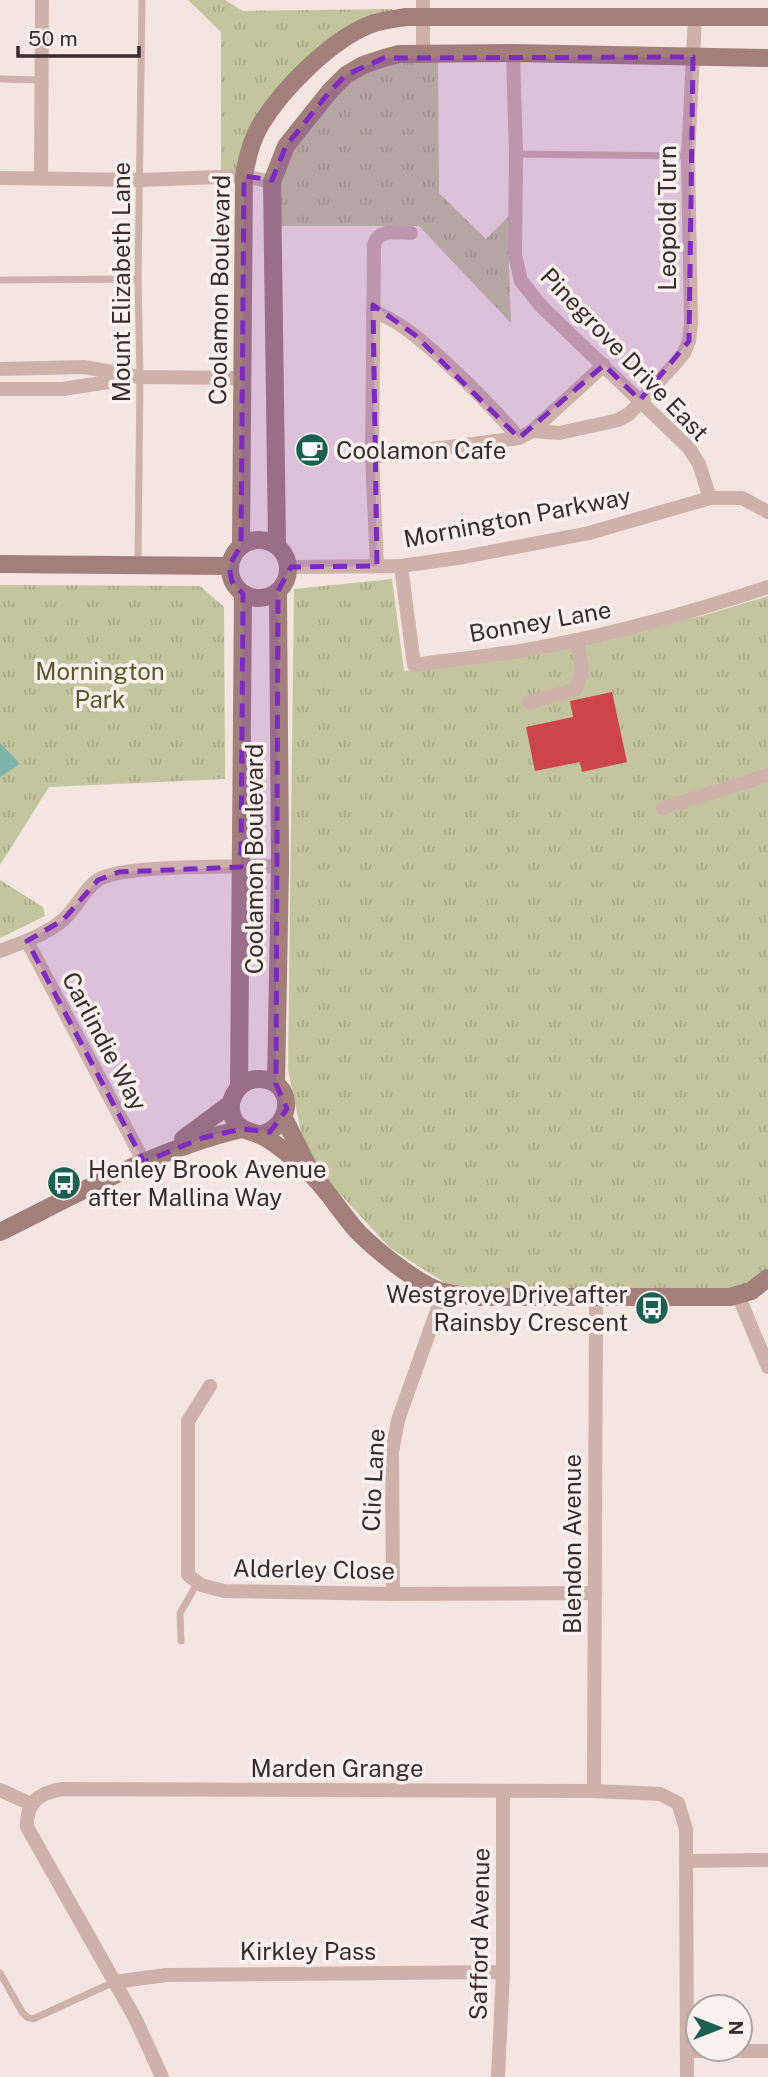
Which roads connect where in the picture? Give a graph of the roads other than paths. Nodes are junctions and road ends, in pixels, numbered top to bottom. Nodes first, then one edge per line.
1 (42, 0) edge
2 (142, 0) edge
3 (423, 8) edge
4 (695, 16) junction
5 (768, 17) edge
6 (513, 53) junction
7 (423, 54) junction
8 (693, 57) junction
9 (768, 58) edge
10 (0, 79) edge
11 (42, 80) junction
12 (516, 154) junction
13 (688, 156) junction
14 (244, 176) junction
15 (0, 178) edge
16 (41, 178) junction
17 (141, 180) junction
18 (272, 182) junction
19 (411, 233) dead end
20 (138, 279) junction
21 (0, 280) edge
22 (373, 313) junction
23 (604, 365) junction
24 (0, 369) edge
25 (140, 377) junction
26 (241, 378) junction
27 (0, 389) edge
28 (640, 400) junction
29 (525, 434) junction
30 (372, 457) junction
31 (768, 492) edge
32 (710, 498) junction
33 (764, 509) edge
34 (276, 544) junction
35 (241, 545) junction
36 (0, 564) edge
37 (138, 564) junction
38 (229, 566) junction
39 (376, 566) junction
40 (401, 566) junction
41 (288, 567) junction
42 (768, 587) edge
43 (278, 591) junction
44 (243, 594) junction
45 (577, 639) junction
46 (529, 702) dead end
47 (768, 775) edge
48 (663, 808) dead end
49 (279, 866) junction
50 (241, 867) junction
51 (27, 941) junction
52 (0, 951) edge
53 (276, 1084) junction
54 (239, 1086) junction
55 (230, 1104) junction
56 (284, 1118) junction
57 (251, 1132) junction
58 (166, 1152) junction
59 (144, 1162) junction
60 (312, 1174) junction
61 (0, 1231) edge
62 (768, 1278) edge
63 (444, 1291) junction
64 (737, 1295) junction
65 (596, 1297) junction
66 (768, 1367) edge
67 (210, 1386) dead end
68 (198, 1582) junction
69 (595, 1593) junction
70 (393, 1594) junction
71 (181, 1641) dead end
72 (0, 1790) edge
73 (594, 1791) junction
74 (503, 1792) junction
75 (31, 1804) junction
76 (768, 1860) edge
77 (686, 1861) junction
78 (503, 1972) junction
79 (0, 1973) edge
80 (114, 1982) junction
81 (687, 1993) edge
82 (162, 2077) edge
83 (498, 2077) edge

1 - 11 street
2 - 17 lane, Mount Elizabeth Lane
3 - 4 street, Coolamon Boulevard
3 - 7 street
3 - 14 street, Coolamon Boulevard
4 - 5 street, Coolamon Boulevard
4 - 8 street, Leopold Turn
6 - 7 street, Coolamon Boulevard
6 - 8 street, Coolamon Boulevard
6 - 12 street, Pinegrove Drive East
7 - 18 street, Coolamon Boulevard
8 - 9 street, Coolamon Boulevard
8 - 13 street, Leopold Turn
10 - 11 lane
11 - 16 street
12 - 13 lane
12 - 23 street, Pinegrove Drive East
13 - 28 street, Leopold Turn
14 - 17 street
14 - 18 street
14 - 26 street, Coolamon Boulevard
15 - 16 street
16 - 17 street
17 - 20 lane, Mount Elizabeth Lane
18 - 34 street, Coolamon Boulevard
19 - 22 street
20 - 21 lane
20 - 25 lane, Mount Elizabeth Lane
22 - 29 street
22 - 30 street
23 - 28 street, Pinegrove Drive East
23 - 29 street
24 - 25 street
25 - 26 street
25 - 27 street
25 - 37 lane, Mount Elizabeth Lane
26 - 35 street, Coolamon Boulevard
28 - 29 street, Leopold Turn
28 - 32 street, Pinegrove Drive East
29 - 30 street, Leopold Turn
30 - 39 street
31 - 33 street
32 - 33 street
32 - 40 street, Mornington Parkway
34 - 35 street
34 - 41 street
35 - 38 street
36 - 37 street
37 - 38 street
38 - 44 street
39 - 40 street, Mornington Parkway
39 - 41 street, Mornington Parkway
40 - 45 street, Bonney Lane
41 - 43 street
42 - 45 street, Bonney Lane
43 - 44 street
43 - 49 street, Coolamon Boulevard
44 - 50 street, Coolamon Boulevard
45 - 46 street
47 - 48 street
49 - 50 street
49 - 53 street, Coolamon Boulevard
50 - 51 street
50 - 54 street, Coolamon Boulevard
51 - 52 street
51 - 59 street, Carlindie Way
53 - 54 street
53 - 56 street
54 - 55 street
55 - 57 street
55 - 58 street
56 - 57 street
56 - 60 street
57 - 58 street
57 - 60 street
58 - 59 street
59 - 61 street
60 - 63 street
62 - 64 street
63 - 65 street
63 - 70 street, Clio Lane
64 - 65 street
64 - 66 street
65 - 69 street, Blendon Avenue
67 - 68 street, Alderley Close
68 - 70 street, Alderley Close
68 - 71 lane
69 - 70 street, Alderley Close
69 - 73 street, Blendon Avenue
72 - 75 street
73 - 74 street, Marden Grange
73 - 77 street, Marden Grange
74 - 75 street, Marden Grange
74 - 78 street, Safford Avenue
75 - 80 street
76 - 77 street
77 - 81 street, Marden Grange
78 - 80 street, Kirkley Pass
78 - 83 street, Safford Avenue
79 - 80 lane
80 - 82 street

